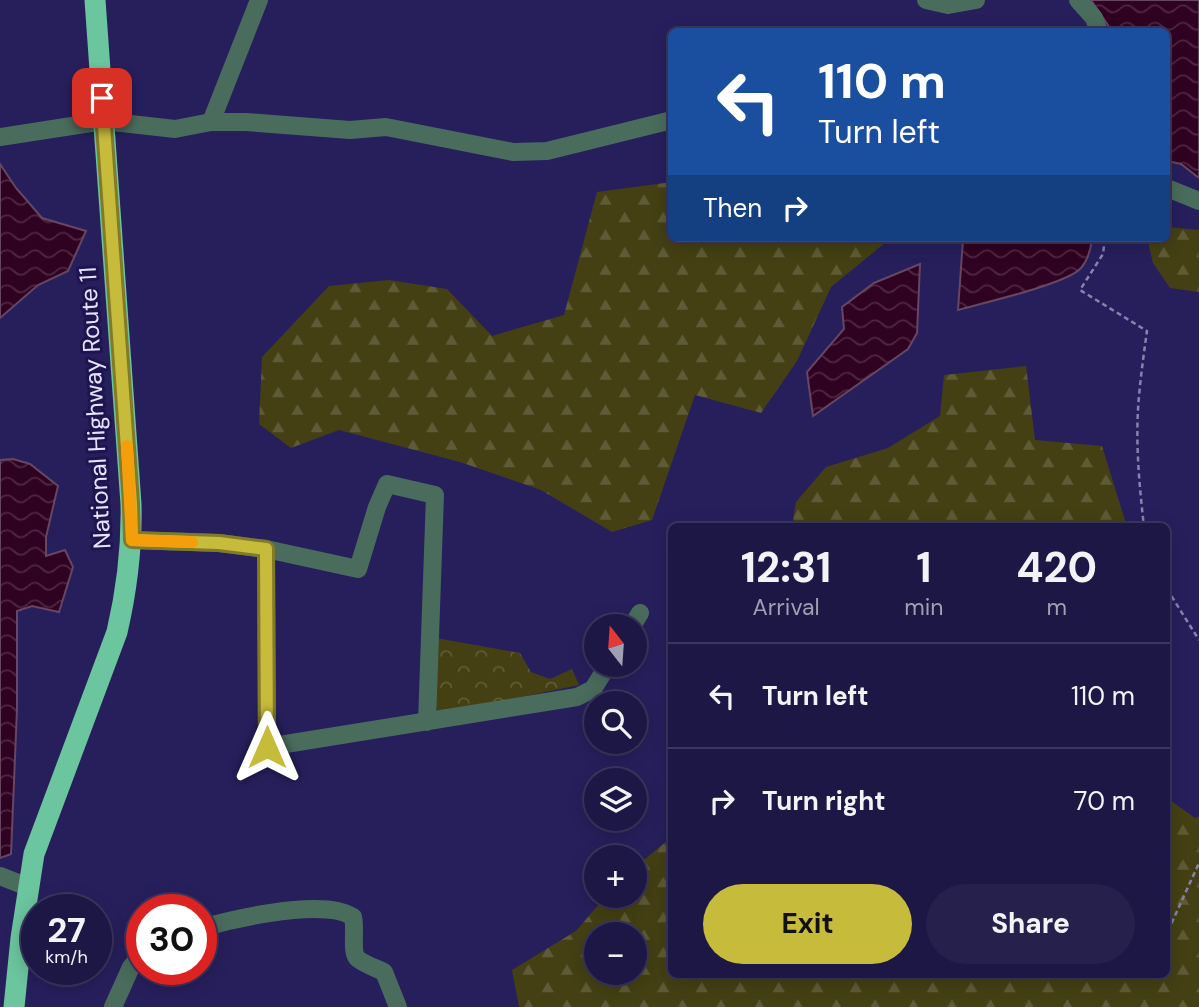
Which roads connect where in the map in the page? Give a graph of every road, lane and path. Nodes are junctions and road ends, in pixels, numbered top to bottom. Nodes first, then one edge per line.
1 (95, 0) edge
2 (259, 0) edge
3 (926, 0) edge
4 (976, 0) edge
5 (1078, 0) edge
6 (1098, 28) edge
7 (104, 121) junction
8 (668, 121) edge
9 (211, 122) junction
10 (0, 137) edge
11 (1170, 189) edge
12 (1199, 201) edge
13 (1104, 242) edge
14 (1144, 523) edge
15 (132, 540) junction
16 (266, 549) junction
17 (1170, 596) edge
18 (1199, 640) edge
19 (600, 677) edge
20 (427, 722) junction
21 (1199, 863) edge
22 (0, 876) edge
23 (28, 887) junction
24 (217, 923) edge
25 (1170, 927) edge
26 (126, 978) edge
27 (15, 1007) edge
28 (113, 1007) edge
29 (398, 1007) edge

1 - 7 highway, National Highway Route 11
2 - 9 street
3 - 4 street
5 - 6 street
7 - 9 street
7 - 10 street
7 - 15 highway, National Highway Route 11
8 - 9 street
11 - 12 street
13 - 14 path
15 - 16 street
15 - 23 highway, National Highway Route 11
16 - 20 street
16 - 20 street
17 - 18 path
19 - 20 street
21 - 25 path
22 - 23 street
23 - 27 highway, National Highway Route 11
24 - 29 street
26 - 28 street

